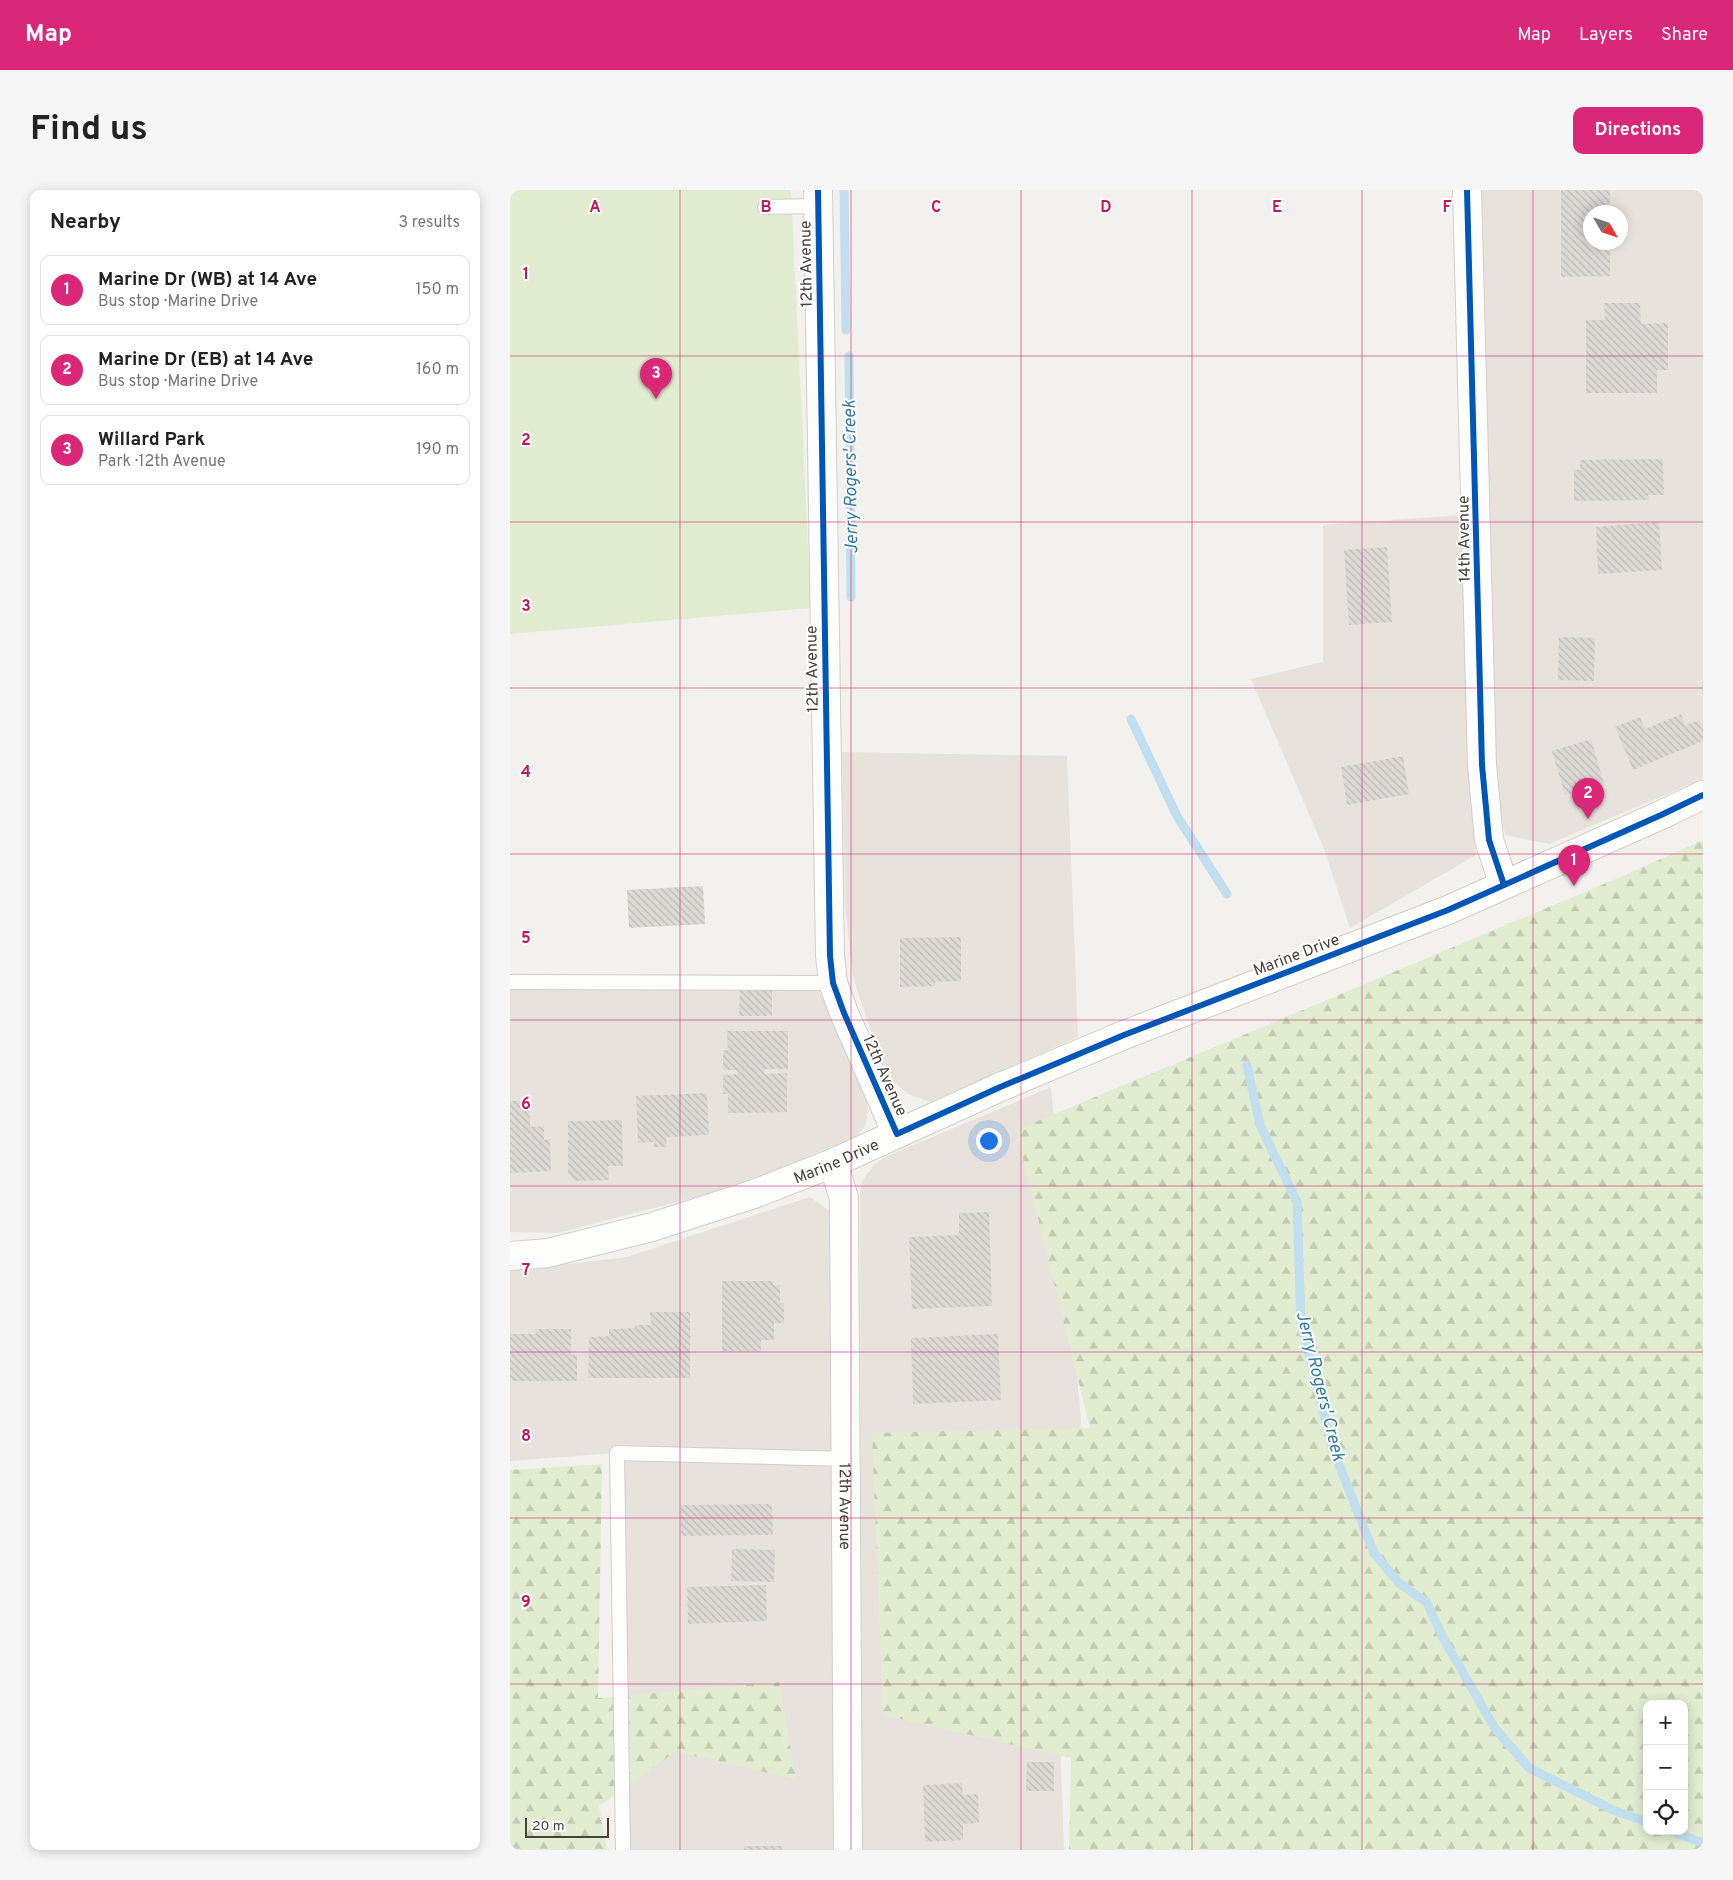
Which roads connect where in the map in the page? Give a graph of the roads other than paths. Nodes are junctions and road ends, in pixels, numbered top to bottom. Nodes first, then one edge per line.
1 (1467, 190) edge
2 (818, 198) edge
3 (765, 207) dead end
4 (1703, 795) edge
5 (1504, 885) junction
6 (510, 982) edge
7 (833, 983) junction
8 (897, 1134) junction
9 (833, 1163) junction
10 (510, 1256) edge
11 (847, 1459) junction
12 (623, 1850) edge
13 (848, 1850) edge

1 - 5 street, 14th Avenue
2 - 3 lane
2 - 7 street, 12th Avenue
4 - 5 street, Marine Drive
5 - 8 street, Marine Drive
6 - 7 lane
7 - 8 street, 12th Avenue
8 - 9 street, Marine Drive
9 - 10 street, Marine Drive
9 - 11 street, 12th Avenue
11 - 12 lane
11 - 13 street, 12th Avenue

